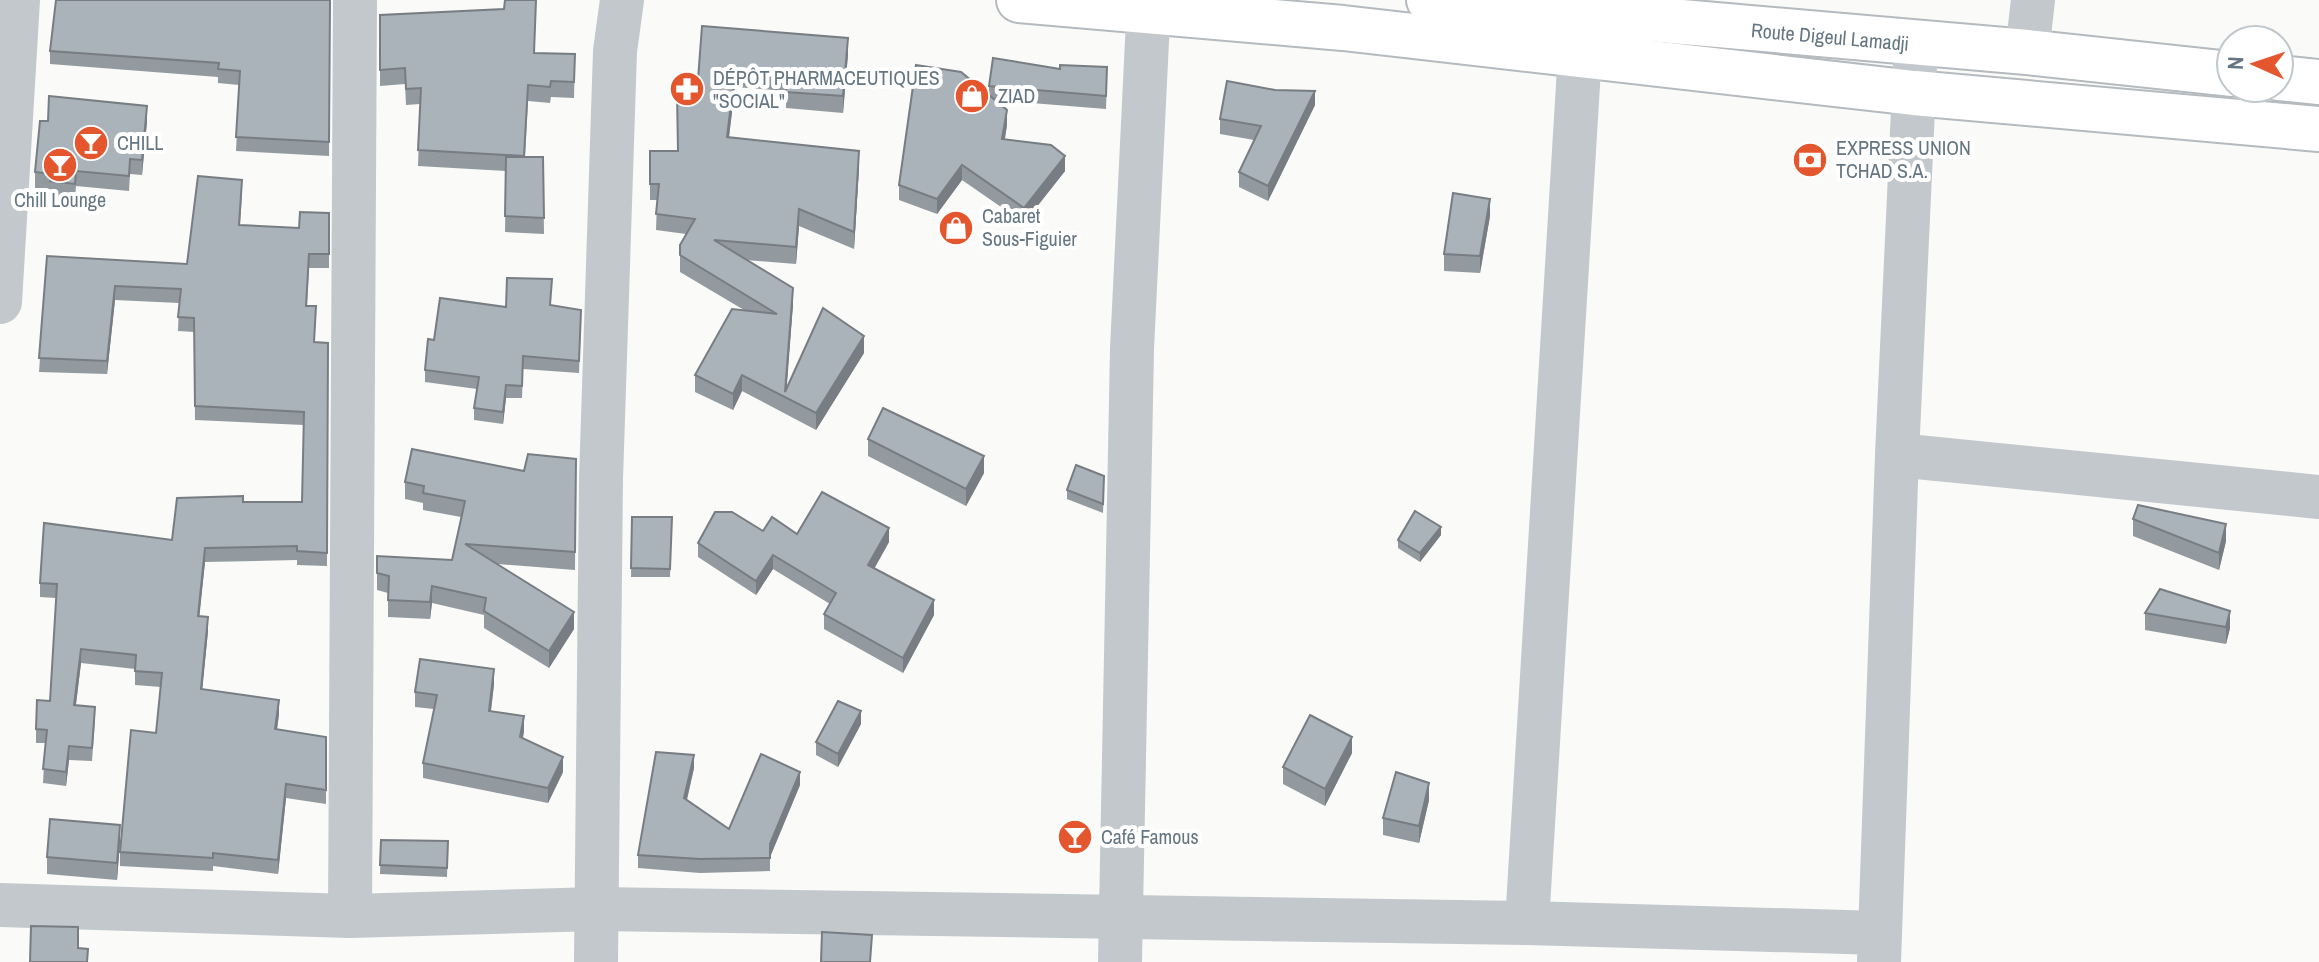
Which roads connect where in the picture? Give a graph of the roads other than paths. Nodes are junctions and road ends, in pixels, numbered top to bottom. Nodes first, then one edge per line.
1 (18, 0) edge
2 (355, 0) edge
3 (622, 0) edge
4 (1019, 0) edge
5 (1429, 0) edge
6 (2033, 0) edge
7 (1149, 6) edge
8 (1560, 6) edge
9 (1916, 45) junction
10 (1580, 52) junction
11 (2027, 52) junction
12 (2215, 72) edge
13 (2295, 80) edge
14 (2319, 82) edge
15 (1914, 93) junction
16 (2319, 129) edge
17 (0, 302) edge
18 (1897, 455) junction
19 (2319, 497) edge
20 (0, 905) edge
21 (597, 909) junction
22 (350, 916) junction
23 (1120, 919) junction
24 (1527, 923) junction
25 (1880, 948) edge
26 (596, 962) edge
27 (1120, 962) edge

1 - 17 street
2 - 22 street
3 - 21 street
4 - 7 main road
5 - 8 main road, Route Digeul Lamadji
6 - 11 street
7 - 10 main road
7 - 23 street
8 - 9 main road, Route Digeul Lamadji
9 - 11 main road, Route Digeul Lamadji
9 - 15 street
10 - 15 main road
10 - 24 street
11 - 12 main road, Route Digeul Lamadji
13 - 14 main road
15 - 16 main road
15 - 18 street
18 - 19 street
18 - 25 street
20 - 22 street
21 - 22 street
21 - 23 street
21 - 26 street
23 - 24 street
23 - 27 street
24 - 25 street

